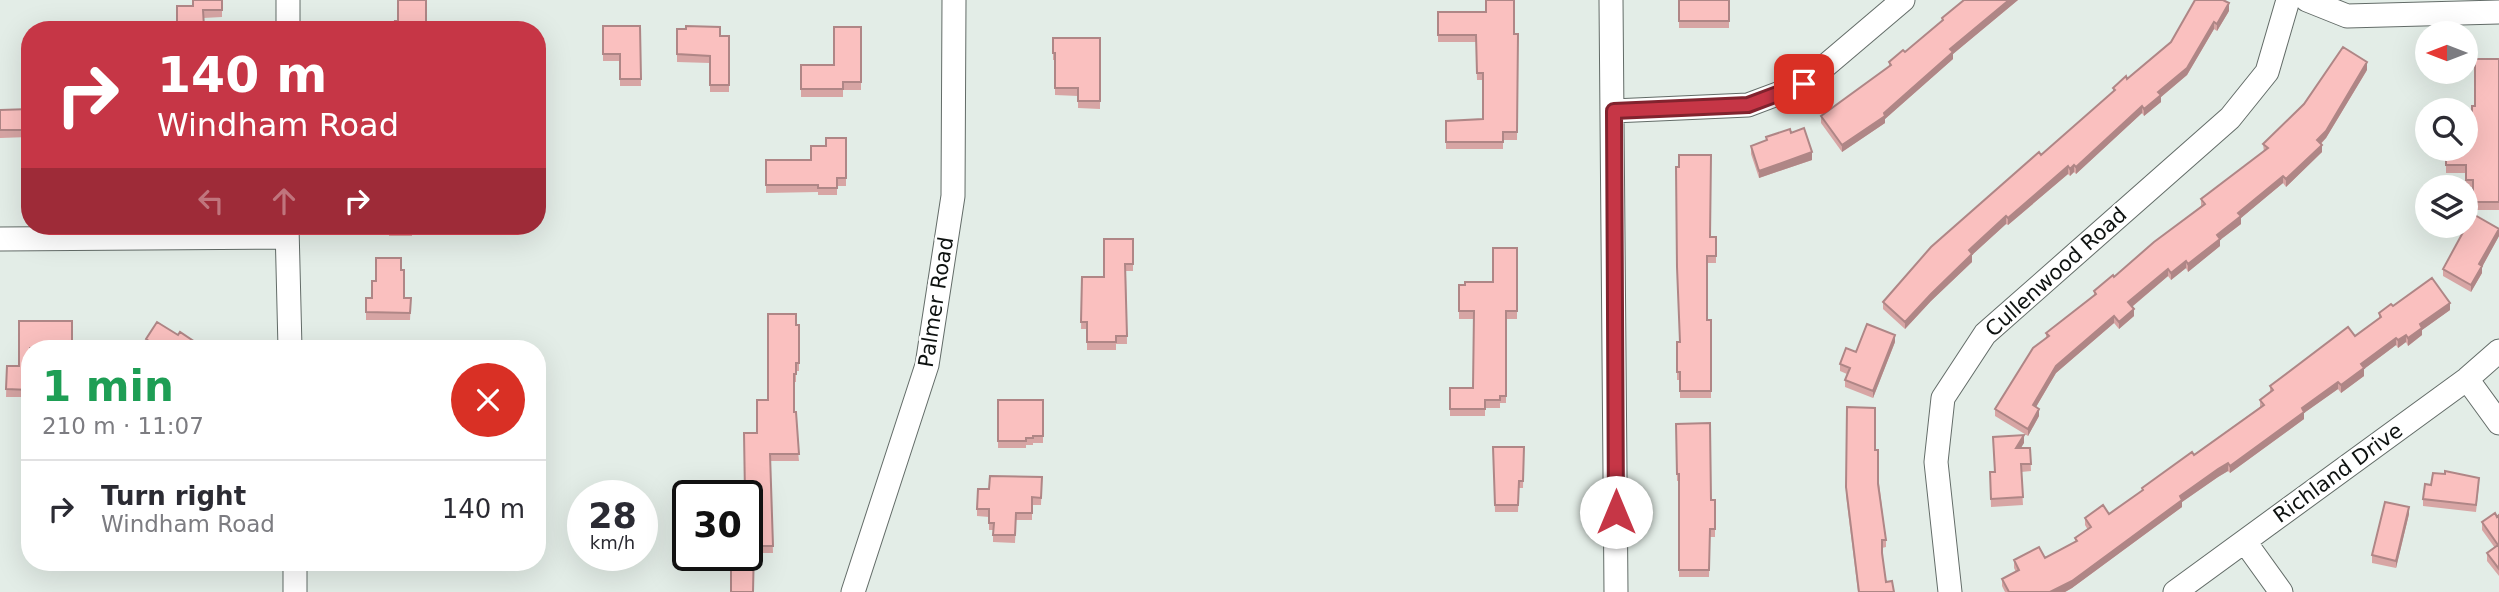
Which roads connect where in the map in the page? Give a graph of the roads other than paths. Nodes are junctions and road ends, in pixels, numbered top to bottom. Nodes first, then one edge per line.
1 (288, 0) edge
2 (954, 0) edge
3 (1611, 0) edge
4 (1903, 0) edge
5 (2288, 0) edge
6 (2307, 0) edge
7 (2499, 12) edge
8 (288, 21) edge
9 (1614, 111) junction
10 (144, 235) edge
11 (287, 235) edge
12 (0, 239) edge
13 (290, 340) edge
14 (2499, 351) edge
15 (2467, 379) junction
16 (2499, 423) edge
17 (2245, 542) junction
18 (295, 571) edge
19 (295, 592) edge
20 (853, 592) edge
21 (1616, 592) edge
22 (1950, 592) edge
23 (2175, 592) edge
24 (2281, 592) edge

1 - 8 street
2 - 20 street, Palmer Road
3 - 9 street
4 - 9 street
5 - 22 street, Cullenwood Road
6 - 7 street
9 - 21 street
10 - 12 street
11 - 13 street
14 - 15 street, Richland Drive
15 - 16 street
15 - 17 street, Richland Drive
17 - 23 street, Richland Drive
17 - 24 street
18 - 19 street

